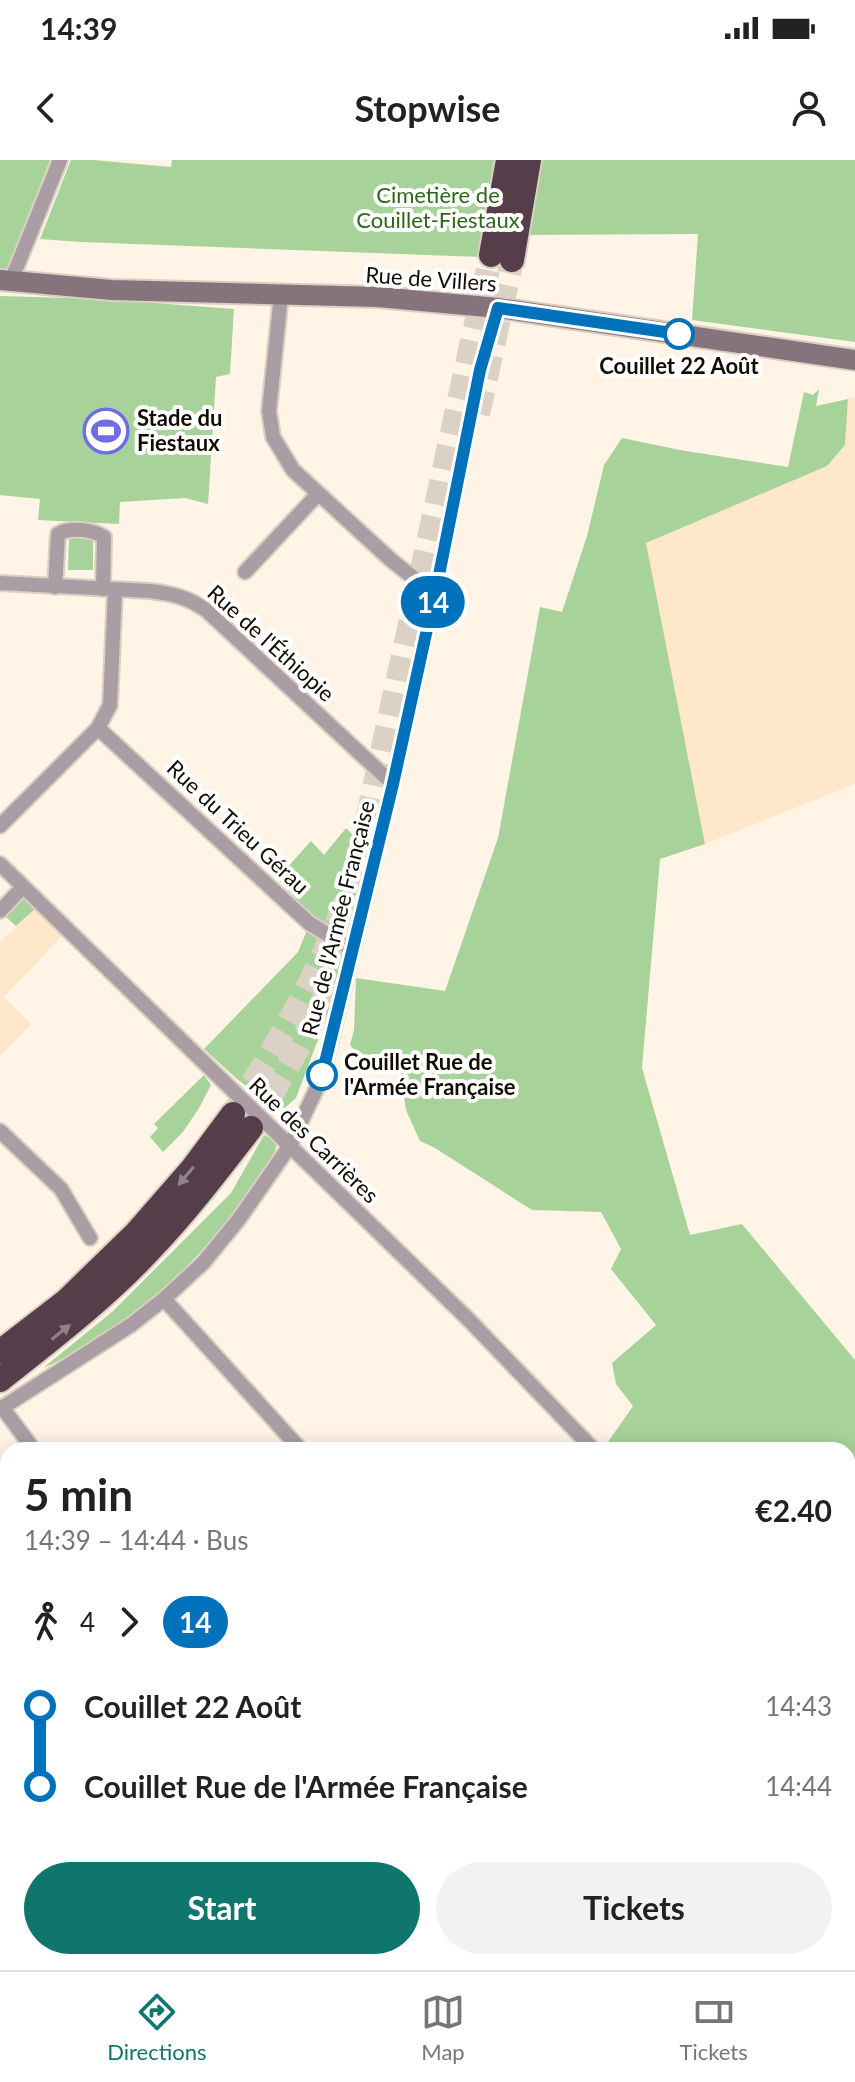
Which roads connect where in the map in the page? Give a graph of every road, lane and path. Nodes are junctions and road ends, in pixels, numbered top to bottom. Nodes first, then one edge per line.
1 (60, 160) edge
2 (508, 160) edge
3 (529, 160) edge
4 (6, 280) edge
5 (281, 295) junction
6 (498, 308) junction
7 (855, 360) edge
8 (318, 494) junction
9 (245, 572) dead end
10 (0, 583) edge
11 (55, 587) junction
12 (109, 589) junction
13 (434, 594) junction
14 (98, 728) junction
15 (393, 784) junction
16 (0, 826) edge
17 (0, 864) edge
18 (23, 887) junction
19 (0, 911) edge
20 (353, 950) junction
21 (0, 1131) edge
22 (289, 1147) junction
23 (90, 1238) dead end
24 (164, 1299) junction
25 (0, 1352) edge
26 (0, 1380) edge
27 (1, 1408) edge
28 (28, 1442) edge
29 (294, 1442) edge
30 (586, 1442) edge

1 - 4 street
2 - 3 highway
4 - 5 street, Rue de Villers
5 - 6 street, Rue de Villers
5 - 8 street
6 - 7 street, Rue de Villers
6 - 13 street, Rue de l'Armée Française
8 - 9 street
8 - 13 street
10 - 11 street, Rue de l'Éthiopie
11 - 12 street, Rue de l'Éthiopie
11 - 12 street
12 - 14 street
12 - 15 street, Rue de l'Éthiopie
13 - 15 street, Rue de l'Armée Française
14 - 16 street
14 - 20 street, Rue du Trieu Gérau
15 - 20 street, Rue de l'Armée Française
17 - 18 street, Rue des Carrières
18 - 19 street
18 - 22 street, Rue des Carrières
20 - 22 street, Rue de l'Armée Française
21 - 23 street
22 - 24 street, Rue de l'Armée Française
22 - 30 street, Rue des Carrières
24 - 27 street, Rue de l'Armée Française
24 - 29 street
26 -> 25 highway
27 - 28 street

